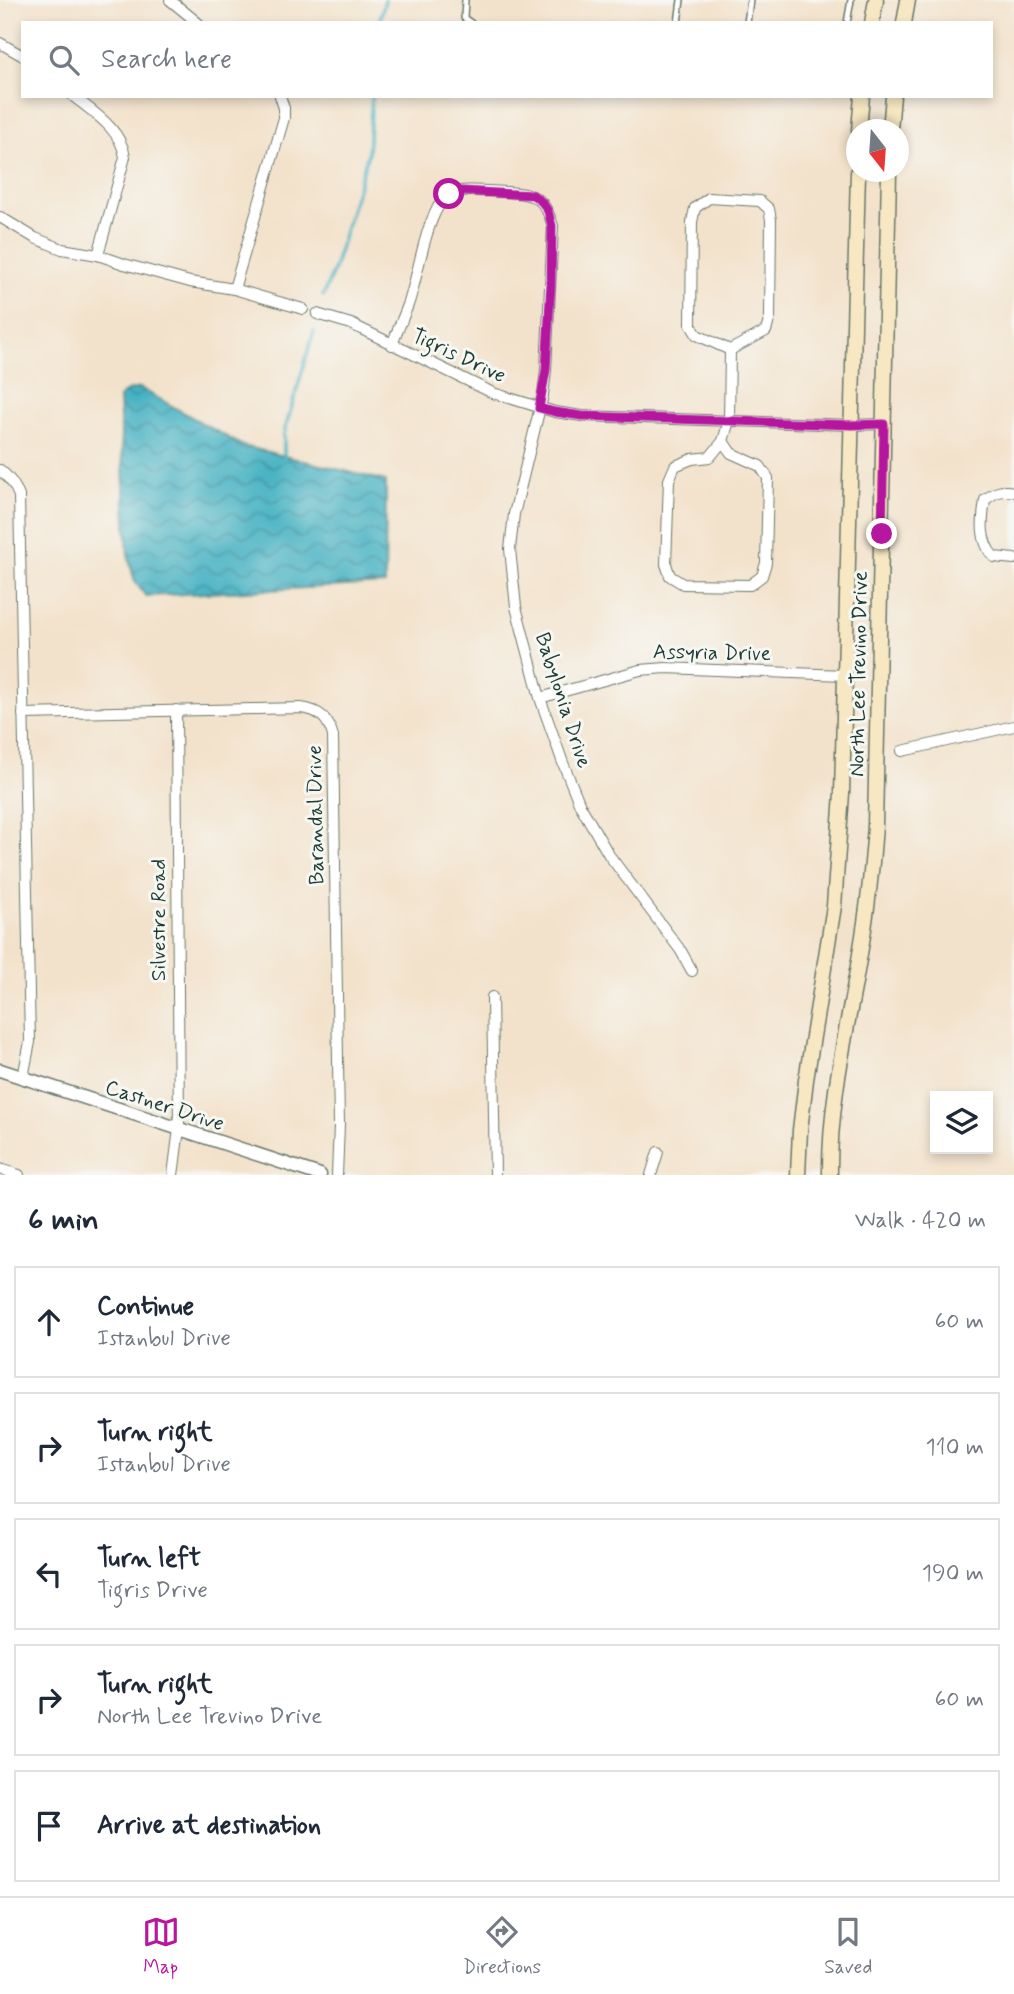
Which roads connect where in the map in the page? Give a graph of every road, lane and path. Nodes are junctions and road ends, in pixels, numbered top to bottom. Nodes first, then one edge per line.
1 (170, 0) edge
2 (465, 0) edge
3 (681, 0) edge
4 (750, 0) edge
5 (851, 0) edge
6 (876, 0) edge
7 (908, 0) edge
8 (196, 21) edge
9 (468, 21) edge
10 (678, 21) edge
11 (747, 21) edge
12 (847, 21) edge
13 (872, 21) edge
14 (904, 21) edge
15 (0, 43) edge
16 (21, 55) edge
17 (75, 98) edge
18 (281, 98) edge
19 (862, 98) edge
20 (893, 98) edge
21 (860, 119) edge
22 (891, 119) edge
23 (858, 182) edge
24 (889, 182) edge
25 (0, 217) edge
26 (98, 255) junction
27 (234, 289) junction
28 (303, 309) dead end
29 (317, 314) dead end
30 (392, 345) junction
31 (730, 350) junction
32 (539, 408) junction
33 (729, 421) junction
34 (884, 424) junction
35 (852, 425) junction
36 (723, 441) junction
37 (0, 470) edge
38 (1014, 492) edge
39 (1014, 559) edge
40 (845, 675) junction
41 (540, 698) junction
42 (176, 710) junction
43 (23, 713) junction
44 (1014, 726) edge
45 (902, 751) dead end
46 (692, 971) dead end
47 (492, 997) dead end
48 (0, 1070) edge
49 (23, 1077) junction
50 (179, 1129) junction
51 (658, 1152) dead end
52 (0, 1168) edge
53 (19, 1175) edge
54 (173, 1175) edge
55 (320, 1175) edge
56 (337, 1175) edge
57 (495, 1175) edge
58 (651, 1175) edge
59 (798, 1175) edge
60 (830, 1175) edge

1 - 8 street
2 - 9 lane
3 - 10 lane
4 - 11 lane
5 - 12 lane
6 - 13 main road
7 - 14 main road
15 - 16 street
17 - 26 street
18 - 27 street
19 - 21 main road
20 - 22 main road
23 - 35 main road, North Lee Trevino Drive
24 - 34 main road, North Lee Trevino Drive
25 - 26 street
26 - 27 street
27 - 28 street
29 - 30 street, Tigris Drive
30 - 32 street, Tigris Drive
30 - 32 street, Babylonia Drive
31 - 31 street
31 - 33 street
32 - 33 street, Tigris Drive
32 - 41 street, Babylonia Drive
33 - 35 street, Tigris Drive
33 - 36 street
34 - 35 street, Tigris Drive
34 - 60 main road, North Lee Trevino Drive
35 - 40 main road, North Lee Trevino Drive
36 - 36 street
37 - 43 street
38 - 39 street
40 - 41 street, Assyria Drive
40 - 59 main road, North Lee Trevino Drive
41 - 46 street, Babylonia Drive
42 - 43 street, Barandal Drive
42 - 50 street, Silvestre Road
42 - 56 street, Barandal Drive
43 - 49 street
44 - 45 street
47 - 57 street
48 - 49 street, Castner Drive
49 - 50 street, Castner Drive
50 - 54 street, Silvestre Road
50 - 55 street, Castner Drive
51 - 58 street
52 - 53 street

